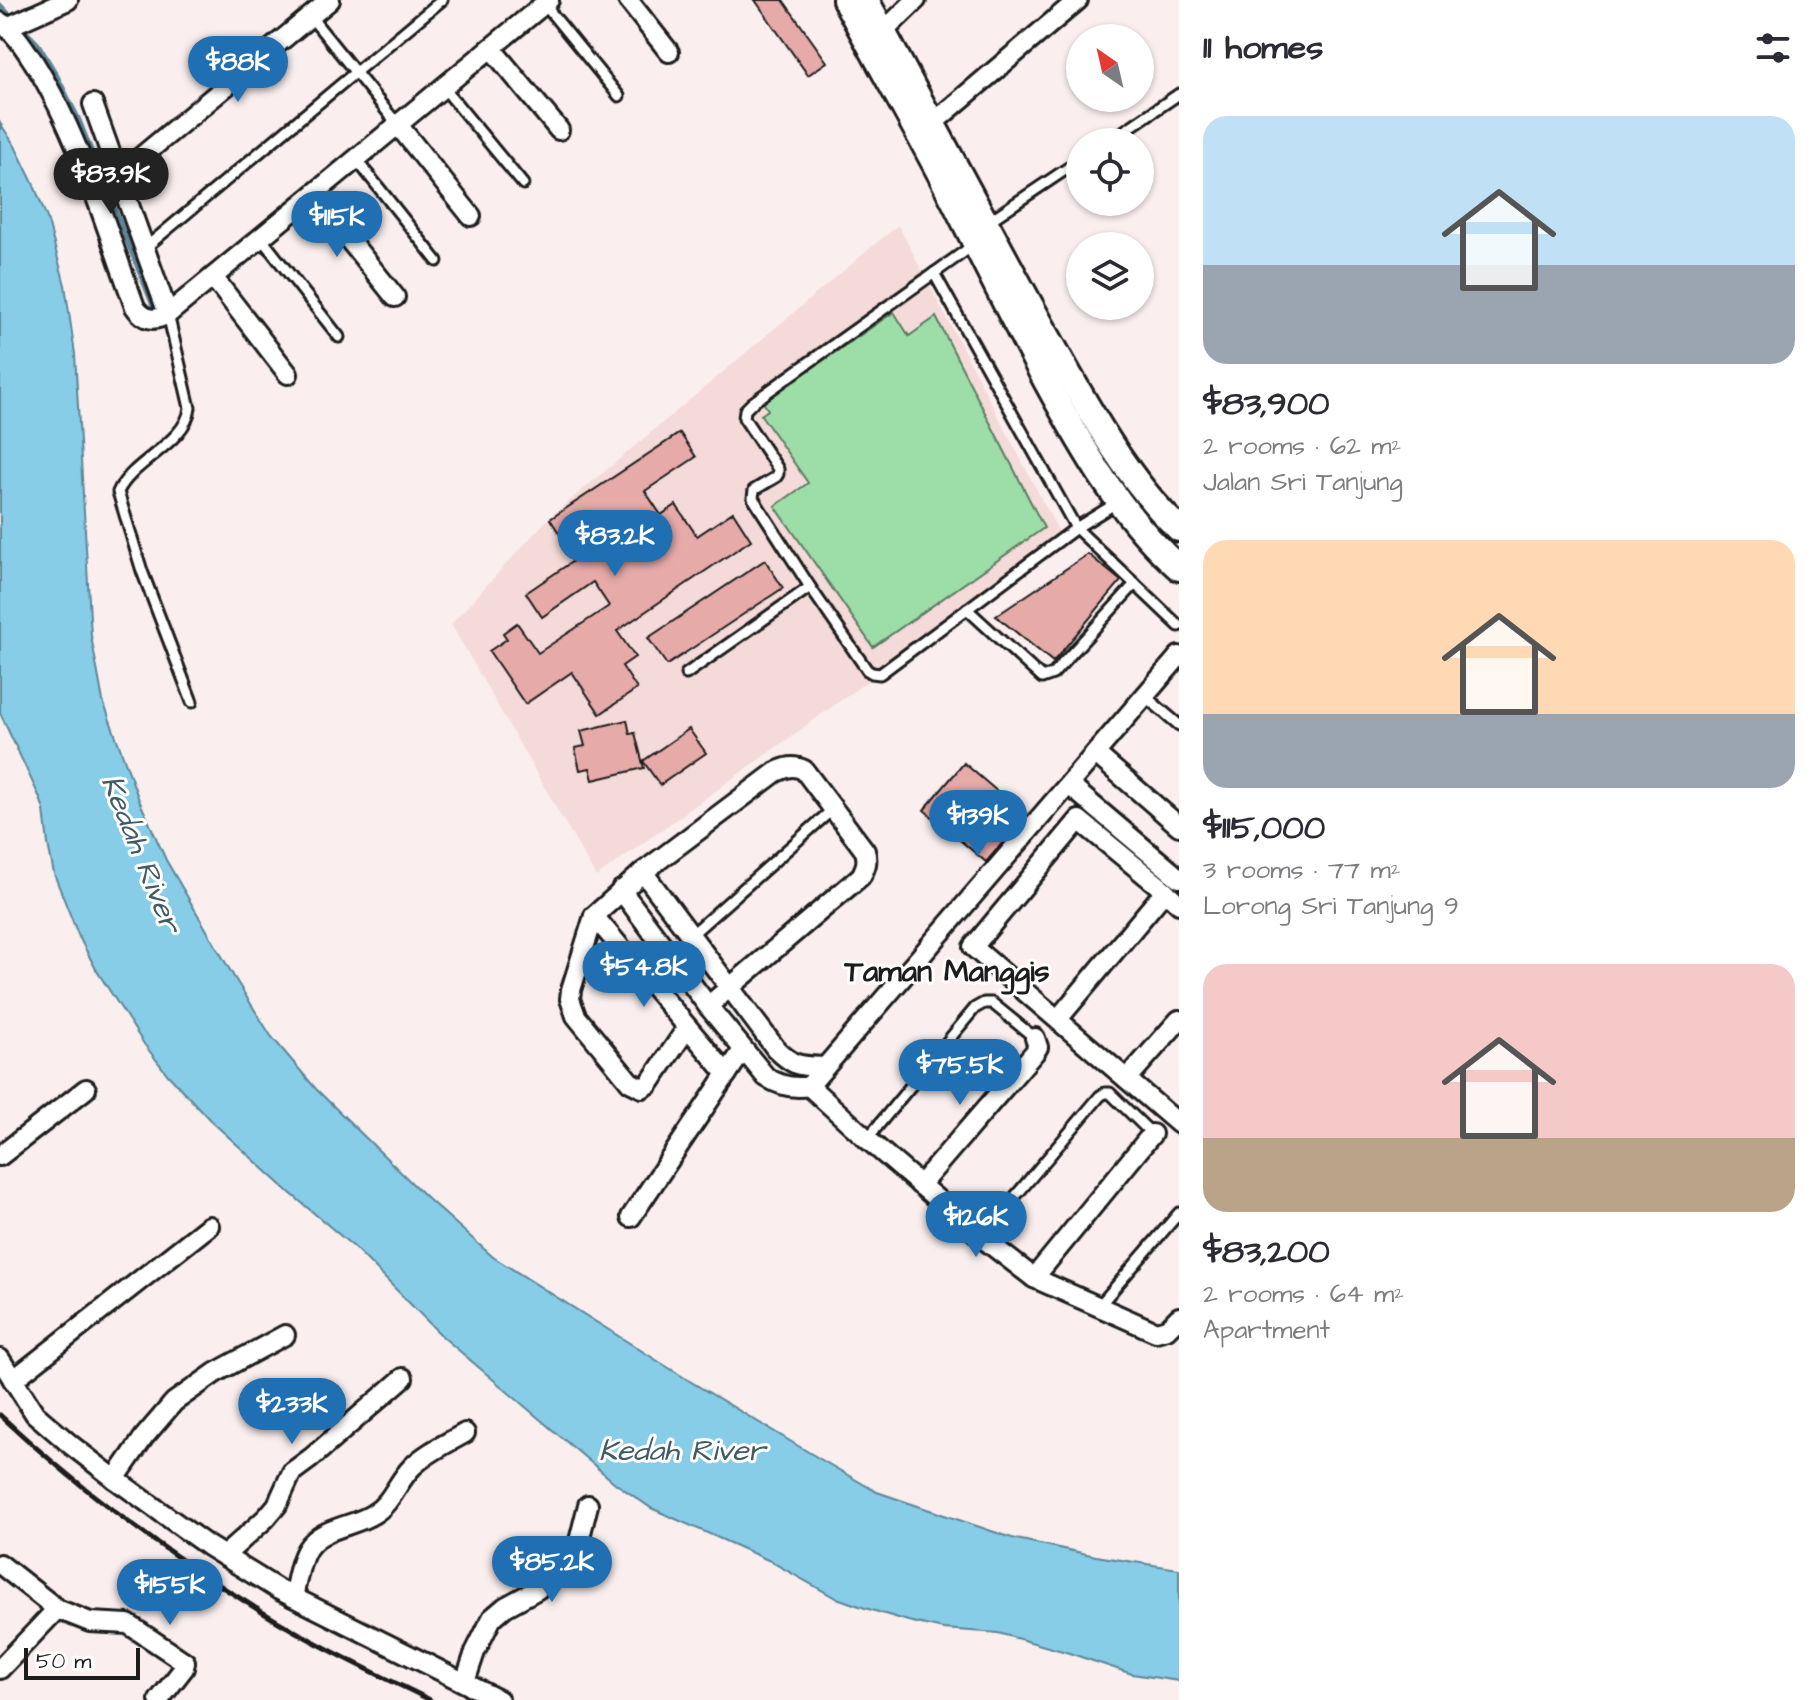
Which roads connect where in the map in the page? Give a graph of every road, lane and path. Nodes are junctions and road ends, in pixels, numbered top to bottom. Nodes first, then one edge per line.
1 (68, 0) edge
2 (330, 0) edge
3 (442, 0) edge
4 (628, 0) edge
5 (845, 0) edge
6 (866, 0) edge
7 (916, 0) edge
8 (1078, 0) edge
9 (546, 2) edge
10 (310, 16) junction
11 (11, 23) edge
12 (883, 32) junction
13 (491, 48) junction
14 (669, 52) dead end
15 (356, 72) junction
16 (443, 87) junction
17 (1179, 94) edge
18 (619, 96) dead end
19 (93, 104) dead end
20 (933, 123) junction
21 (398, 125) junction
22 (1129, 128) edge
23 (559, 130) dead end
24 (356, 159) junction
25 (1066, 170) edge
26 (118, 176) junction
27 (523, 184) dead end
28 (313, 195) junction
29 (471, 216) dead end
30 (981, 234) junction
31 (261, 238) junction
32 (145, 248) junction
33 (437, 261) dead end
34 (934, 273) junction
35 (213, 277) junction
36 (395, 297) dead end
37 (168, 314) junction
38 (339, 337) dead end
39 (288, 374) dead end
40 (1118, 502) junction
41 (1076, 528) junction
42 (1179, 529) edge
43 (1179, 568) edge
44 (1135, 584) junction
45 (810, 587) junction
46 (967, 609) junction
47 (1179, 626) edge
48 (1179, 656) edge
49 (686, 674) dead end
50 (1146, 697) junction
51 (192, 702) dead end
52 (1179, 725) edge
53 (1096, 754) junction
54 (1069, 785) junction
55 (833, 809) junction
56 (1179, 826) edge
57 (643, 872) junction
58 (1179, 878) edge
59 (621, 890) junction
60 (1172, 898) edge
61 (594, 916) junction
62 (690, 936) junction
63 (729, 988) junction
64 (708, 1006) junction
65 (1058, 1019) junction
66 (1179, 1020) edge
67 (687, 1028) junction
68 (1035, 1038) joint
69 (743, 1050) junction
70 (825, 1067) junction
71 (727, 1074) junction
72 (1127, 1079) junction
73 (809, 1086) junction
74 (86, 1089) dead end
75 (1179, 1124) edge
76 (1152, 1134) joint
77 (867, 1139) junction
78 (0, 1156) edge
79 (920, 1185) junction
80 (1179, 1213) edge
81 (631, 1217) dead end
82 (209, 1226) dead end
83 (981, 1237) junction
84 (1034, 1278) junction
85 (1099, 1306) junction
86 (1179, 1317) edge
87 (285, 1335) dead end
88 (0, 1359) edge
89 (403, 1378) dead end
90 (13, 1380) junction
91 (465, 1433) dead end
92 (115, 1479) junction
93 (588, 1505) dead end
94 (224, 1556) junction
95 (0, 1564) edge
96 (293, 1597) junction
97 (57, 1609) junction
98 (0, 1669) edge
99 (465, 1682) junction
100 (159, 1700) edge
101 (499, 1700) edge

1 - 11 street
2 - 10 street
3 - 15 lane
4 - 14 street
5 - 30 main road
6 - 12 main road
7 - 12 street
8 - 20 street
9 - 13 street
9 - 18 lane
10 - 15 lane
10 - 26 street
11 - 37 street
12 - 20 main road
13 - 16 street
13 - 23 street
15 - 21 lane
15 - 32 lane
16 - 21 street
16 - 27 lane
17 - 22 lane
19 - 26 street
20 - 30 main road
21 - 24 street
21 - 29 street
24 - 28 street
24 - 33 lane
25 - 30 lane
26 - 32 street
28 - 31 street
28 - 36 street
30 - 34 lane
30 - 40 main road
30 - 42 main road
31 - 35 street
31 - 38 lane
32 - 37 street
34 - 41 lane
34 - 45 lane
35 - 37 street
35 - 39 street
37 - 51 lane
40 - 41 lane
40 - 43 main road
41 - 44 lane
41 - 46 lane
44 - 46 lane
44 - 47 lane
45 - 46 lane
45 - 49 lane
48 - 50 street
50 - 52 lane
50 - 53 street
53 - 54 street
53 - 56 street
54 - 58 street
54 - 70 street
55 - 57 street
55 - 62 lane
55 - 63 street
57 - 59 street
57 - 62 street
59 - 61 street
59 - 64 street
60 - 65 street
60 - 65 street
61 - 67 street
61 - 67 street
62 - 63 street
63 - 64 street
63 - 70 street
64 - 69 street
65 - 72 street
66 - 72 street
67 - 71 street
68 - 77 lane
68 - 79 street
69 - 71 street
69 - 73 street
70 - 73 street
71 - 81 street
72 - 75 street
73 - 77 street
74 - 78 street
76 - 83 lane
76 - 84 street
77 - 79 street
79 - 83 street
80 - 85 lane
82 - 90 street
83 - 84 street
84 - 85 street
85 - 86 street
87 - 92 street
88 - 90 street
89 - 94 street
90 - 92 street
91 - 96 street
92 - 94 street
93 - 99 street
94 - 96 street
95 - 97 street
96 - 99 street
97 - 98 street
97 - 100 street
99 - 101 street

